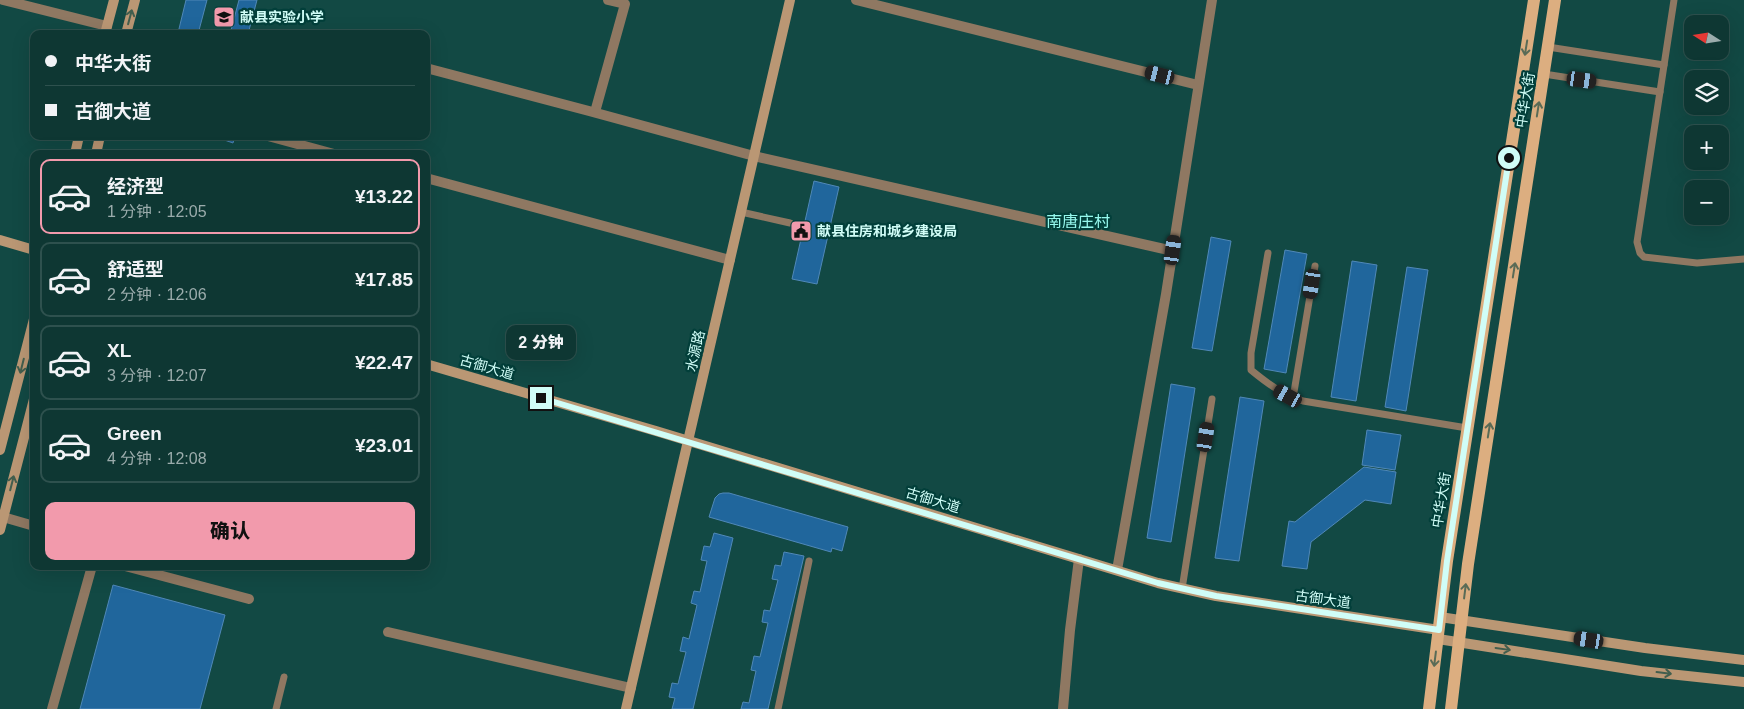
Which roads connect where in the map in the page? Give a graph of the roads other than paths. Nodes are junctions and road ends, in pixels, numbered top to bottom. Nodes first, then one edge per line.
1 (3, 0) edge
2 (114, 0) edge
3 (135, 0) edge
4 (608, 0) edge
5 (790, 0) edge
6 (856, 0) edge
7 (1212, 0) edge
8 (1534, 0) edge
9 (1555, 0) edge
10 (1674, 0) edge
11 (106, 30) edge
12 (127, 30) edge
13 (1548, 47) junction
14 (1664, 65) junction
15 (430, 69) edge
16 (1544, 74) junction
17 (1198, 84) junction
18 (1660, 92) junction
19 (595, 112) junction
20 (283, 140) edge
21 (319, 150) edge
22 (754, 156) junction
23 (430, 179) edge
24 (741, 212) junction
25 (790, 223) dead end
26 (0, 240) edge
27 (30, 249) edge
28 (1173, 250) junction
29 (1268, 253) dead end
30 (1744, 259) edge
31 (730, 260) junction
32 (1315, 266) dead end
33 (30, 334) edge
34 (430, 365) edge
35 (1293, 398) junction
36 (1212, 399) dead end
37 (30, 414) edge
38 (1467, 428) junction
39 (688, 440) junction
40 (0, 450) edge
41 (3, 517) junction
42 (30, 525) edge
43 (0, 530) edge
44 (1079, 559) junction
45 (809, 561) dead end
46 (91, 570) edge
47 (143, 570) edge
48 (1117, 570) junction
49 (1182, 589) junction
50 (249, 599) dead end
51 (1462, 620) junction
52 (1439, 629) junction
53 (388, 632) dead end
54 (1459, 643) junction
55 (1744, 660) edge
56 (284, 677) dead end
57 (1744, 682) edge
58 (631, 688) junction
59 (52, 709) edge
60 (276, 709) edge
61 (626, 709) edge
62 (778, 709) edge
63 (1063, 709) edge
64 (1429, 709) edge
65 (1451, 709) edge

1 - 11 street
2 - 11 street
12 -> 3 street
4 - 19 street
5 - 22 street, 水源路
6 - 17 street
7 - 17 street
8 -> 38 main road, 中华大街
9 - 13 main road, 中华大街
10 - 14 lane
13 - 14 lane
13 - 16 main road, 中华大街
14 - 18 lane
15 - 19 street
16 - 18 lane
51 -> 16 main road, 中华大街
17 - 28 street
18 - 30 lane
19 - 22 street
20 - 21 street
22 - 24 street, 水源路
22 - 28 street
23 - 31 street
24 - 25 lane
24 - 31 street, 水源路
26 - 27 street
28 - 48 street
29 - 35 lane
31 - 39 street, 水源路
32 - 35 lane
33 -> 40 street
34 - 39 street, 古御大道
35 - 38 lane
36 - 49 lane
41 -> 37 street
38 - 52 main road, 中华大街
39 - 44 street, 古御大道
39 - 58 street, 水源路
41 - 42 street
41 - 43 street
44 - 48 street, 古御大道
44 - 63 street
45 - 62 lane
46 - 59 street
47 - 50 street
48 - 49 street, 古御大道
49 - 52 street, 古御大道
51 - 52 street, 古御大道
51 - 54 main road, 中华大街
51 - 55 street, 古御大道
52 - 54 street, 古御大道
52 -> 64 main road, 中华大街
53 - 58 street
54 -> 57 street, 古御大道
54 - 65 main road, 中华大街
56 - 60 lane
58 - 61 street, 水源路

